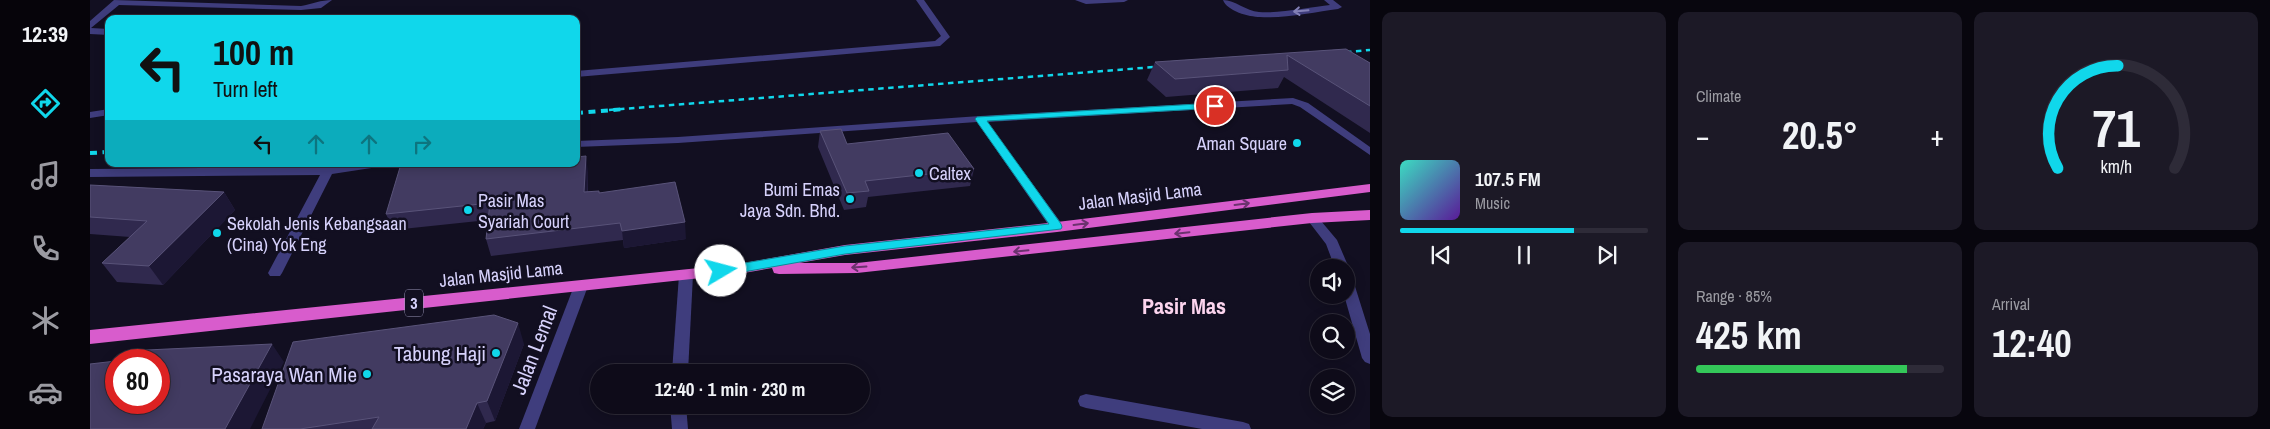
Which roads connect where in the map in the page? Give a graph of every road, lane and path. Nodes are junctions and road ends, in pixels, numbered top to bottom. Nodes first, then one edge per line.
1 (328, 0) edge
2 (920, 0) edge
3 (1079, 0) edge
4 (1124, 0) edge
5 (1226, 0) edge
6 (1328, 0) edge
7 (118, 1) edge
8 (90, 26) edge
9 (90, 32) edge
10 (105, 32) edge
11 (580, 74) edge
12 (105, 113) edge
13 (90, 115) edge
14 (980, 119) junction
15 (580, 144) edge
16 (1370, 152) edge
17 (357, 167) edge
18 (328, 171) junction
19 (90, 173) edge
20 (1370, 188) edge
21 (1370, 216) edge
22 (1312, 218) junction
23 (1057, 227) junction
24 (897, 244) junction
25 (1338, 259) edge
26 (908, 263) junction
27 (738, 269) junction
28 (276, 273) dead end
29 (686, 275) junction
30 (581, 286) junction
31 (1353, 304) edge
32 (90, 337) edge
33 (1370, 358) edge
34 (680, 364) edge
35 (1086, 401) dead end
36 (678, 414) edge
37 (527, 429) edge
38 (680, 429) edge
39 (1243, 429) edge

1 - 7 street
2 - 11 street
3 - 4 street
6 -> 5 street
7 - 8 street
9 - 10 street
12 - 13 street
14 - 15 street
14 - 16 street
14 - 23 street
17 - 18 street
18 - 19 street
18 - 28 street
23 -> 20 highway, Jalan Masjid Lama / 3
21 - 22 highway, Jalan Masjid Lama / 3
22 - 25 street
22 -> 26 highway, Jalan Masjid Lama / 3
23 - 24 highway, Jalan Masjid Lama / 3
24 - 26 highway
24 - 27 highway, Jalan Masjid Lama / 3
26 -> 27 highway, Jalan Masjid Lama / 3
27 - 29 highway, Jalan Masjid Lama / 3
29 - 30 highway, Jalan Masjid Lama / 3
29 - 34 street
30 - 32 highway, Jalan Masjid Lama / 3
30 - 37 street, Jalan Lemal
31 - 33 street
35 - 39 street
36 - 38 street

